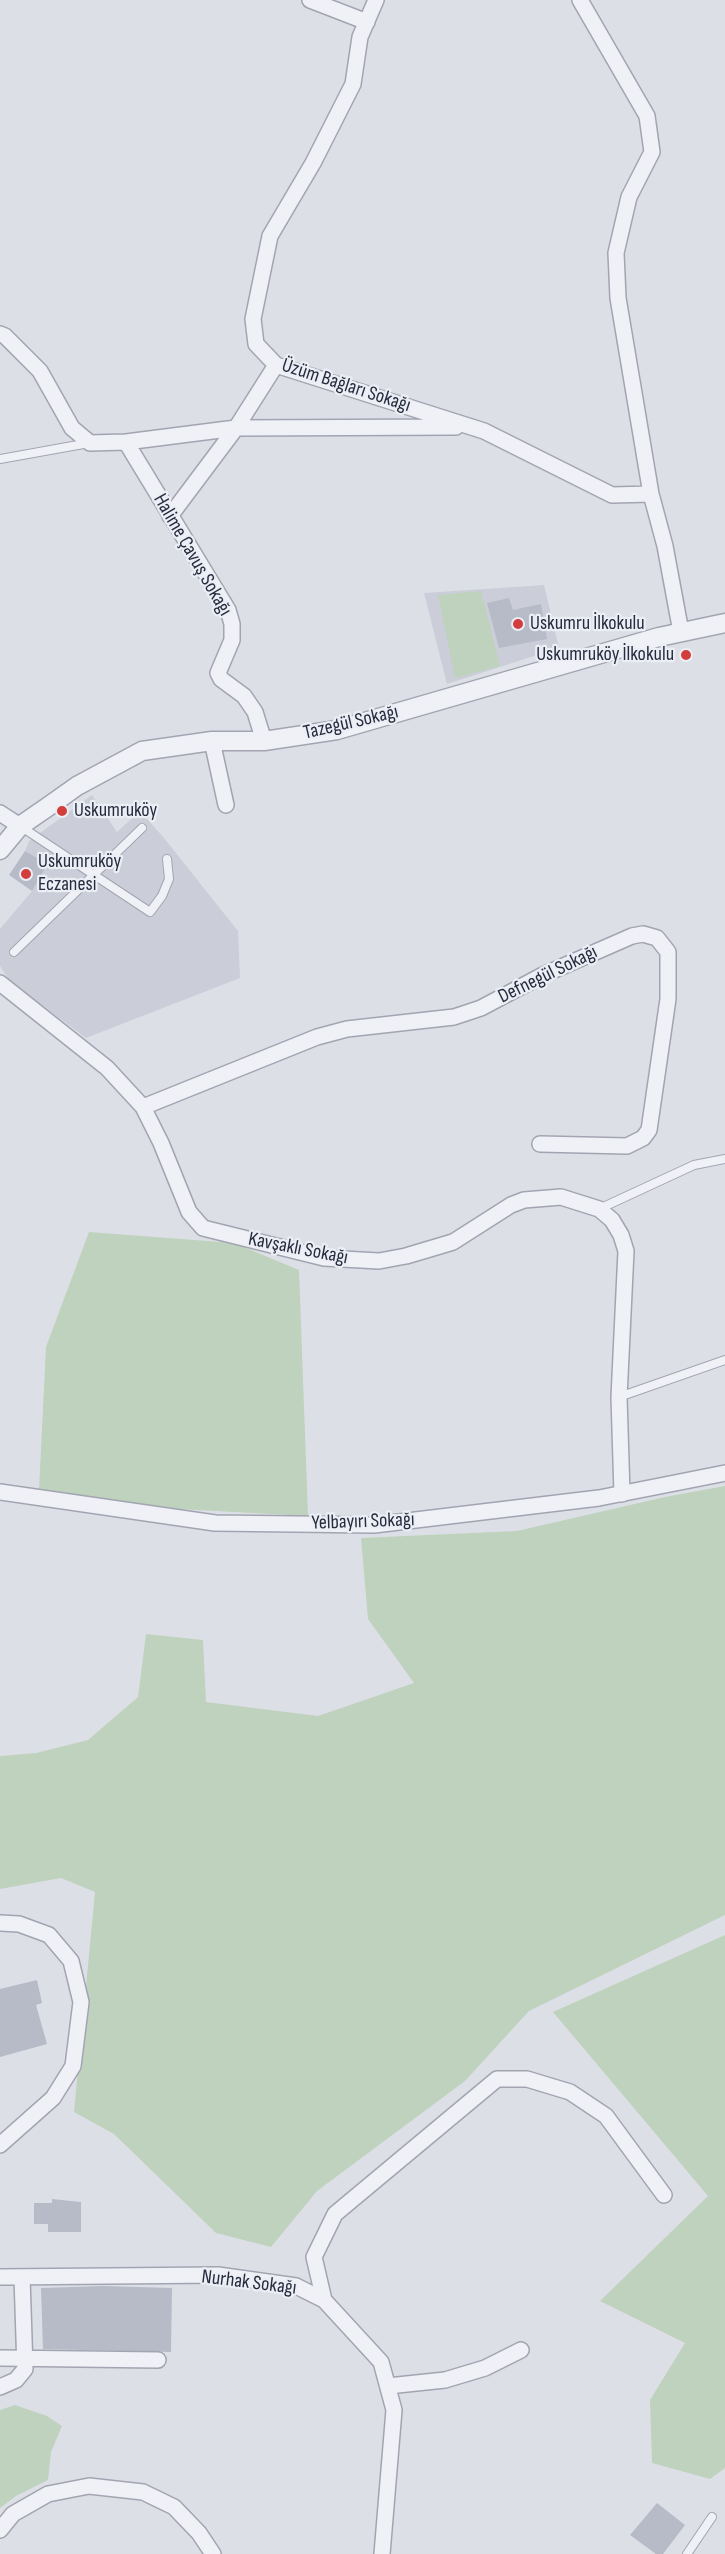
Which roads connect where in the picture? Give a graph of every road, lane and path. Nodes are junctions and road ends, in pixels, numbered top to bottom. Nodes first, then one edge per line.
1 (310, 0) edge
2 (376, 0) edge
3 (580, 0) edge
4 (367, 22) junction
5 (0, 334) edge
6 (276, 365) junction
7 (471, 427) junction
8 (236, 428) junction
9 (126, 442) junction
10 (90, 443) junction
11 (0, 459) edge
12 (651, 494) junction
13 (170, 516) junction
14 (725, 623) edge
15 (681, 632) junction
16 (212, 741) junction
17 (264, 741) junction
18 (226, 805) dead end
19 (0, 813) edge
20 (20, 826) junction
21 (142, 828) dead end
22 (0, 850) edge
23 (167, 859) dead end
24 (93, 873) junction
25 (14, 952) dead end
26 (0, 983) edge
27 (143, 1107) junction
28 (540, 1144) dead end
29 (725, 1159) edge
30 (599, 1209) junction
31 (725, 1360) edge
32 (619, 1397) junction
33 (725, 1473) edge
34 (0, 1492) edge
35 (622, 1494) junction
36 (0, 1923) edge
37 (0, 2145) edge
38 (664, 2195) dead end
39 (0, 2277) edge
40 (22, 2277) junction
41 (324, 2300) junction
42 (521, 2350) dead end
43 (24, 2357) junction
44 (0, 2358) edge
45 (158, 2360) dead end
46 (388, 2386) junction
47 (0, 2387) edge
48 (712, 2517) dead end
49 (0, 2530) edge
50 (213, 2554) edge
51 (382, 2554) edge
52 (687, 2554) edge

1 - 4 street
2 - 4 street, Üzüm Bağları Sokağı
3 - 12 street
4 - 6 street, Üzüm Bağları Sokağı
5 - 10 street
6 - 7 street, Üzüm Bağları Sokağı
6 - 8 street
7 - 8 street
7 - 12 street, Üzüm Bağları Sokağı
8 - 9 street
8 - 13 street
9 - 10 street
9 - 13 street, Halime Çavuş Sokağı
10 - 11 lane
12 - 15 street
13 - 17 street, Halime Çavuş Sokağı
14 - 15 street, Tazegül Sokağı
15 - 17 street, Tazegül Sokağı
16 - 17 street, Tazegül Sokağı
16 - 18 street
16 - 20 street, Tazegül Sokağı
19 - 20 street
20 - 22 street, Tazegül Sokağı
20 - 24 lane
21 - 24 lane
23 - 24 lane
24 - 25 lane
26 - 27 street, Kavşaklı Sokağı
27 - 28 street, Defnegül Sokağı
27 - 30 street, Kavşaklı Sokağı
29 - 30 lane
30 - 32 street
31 - 32 lane
32 - 35 street
33 - 35 street, Yelbayırı Sokağı
34 - 35 street, Yelbayırı Sokağı
36 - 37 street
38 - 41 street
39 - 40 street, Nurhak Sokağı
40 - 41 street, Nurhak Sokağı
40 - 43 street
41 - 46 street, Nurhak Sokağı
42 - 46 street
43 - 44 street
43 - 45 street
43 - 47 street
46 - 51 street, Nurhak Sokağı
48 - 52 lane
49 - 50 street

